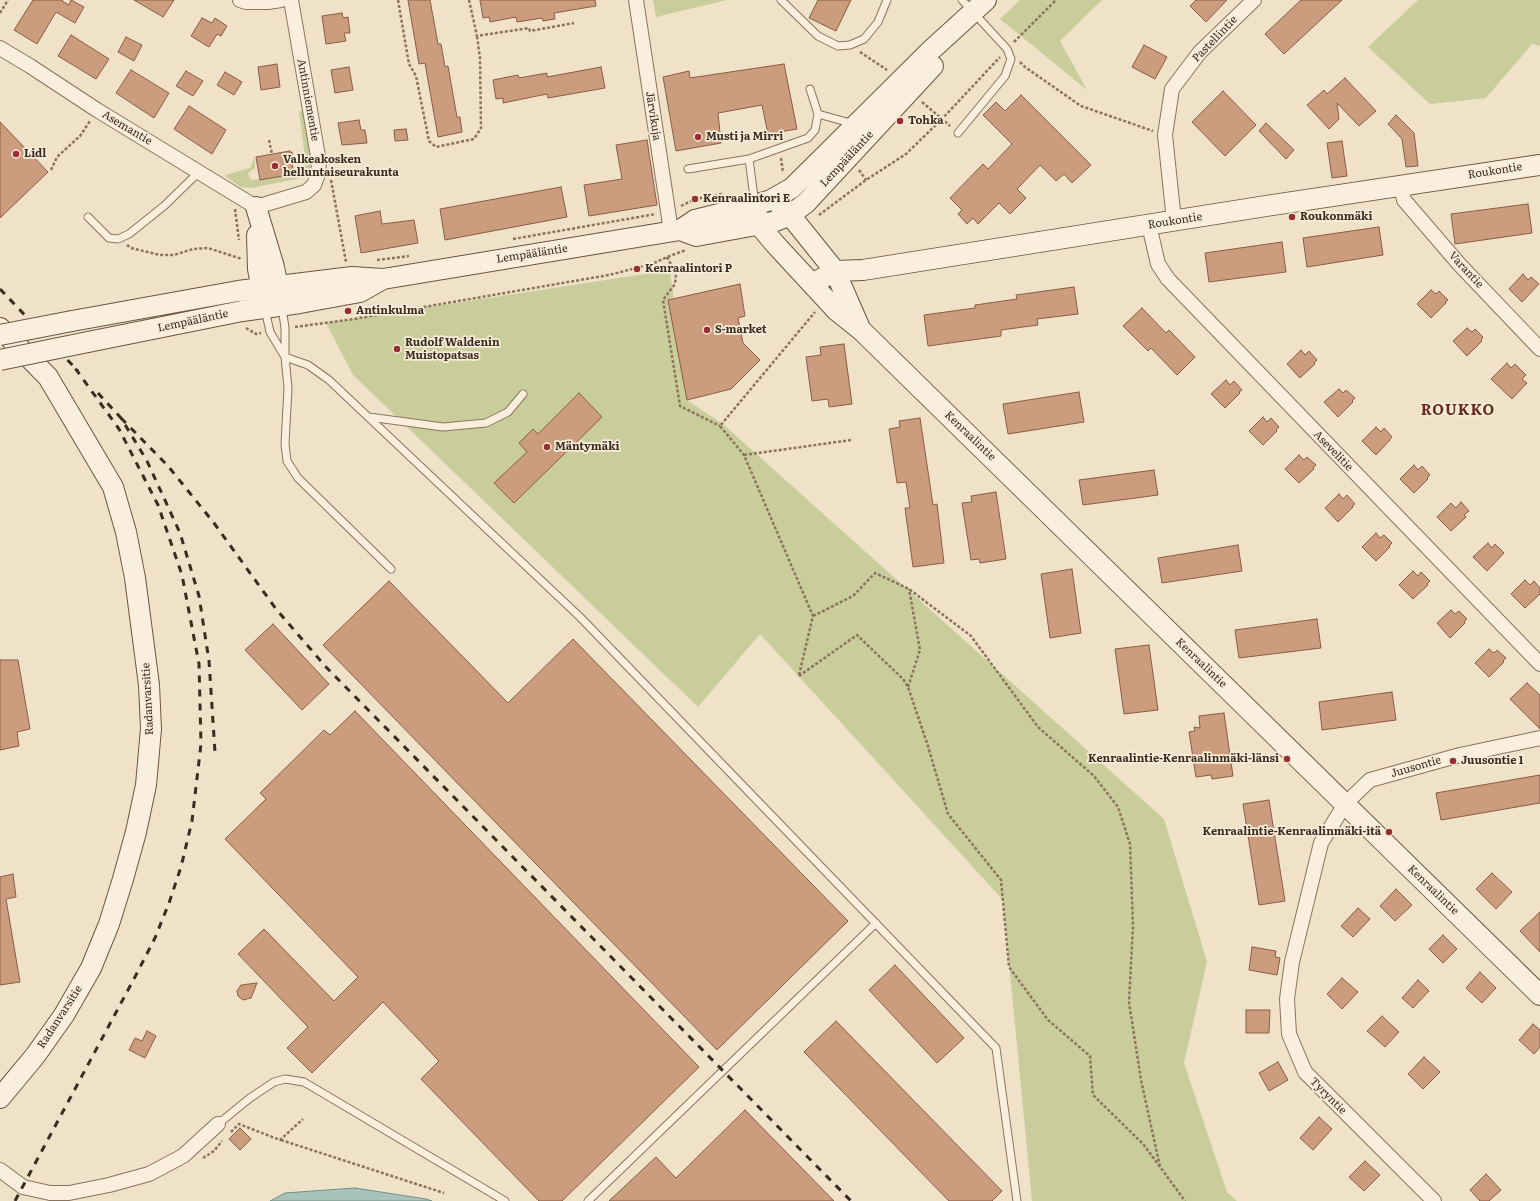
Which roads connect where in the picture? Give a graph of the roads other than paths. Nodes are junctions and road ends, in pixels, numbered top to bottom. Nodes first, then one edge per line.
1 (240, 0) edge
2 (281, 0) edge
3 (291, 0) edge
4 (636, 0) edge
5 (781, 0) edge
6 (887, 0) edge
7 (1254, 0) edge
8 (974, 4) edge
9 (0, 48) edge
10 (905, 86) junction
11 (810, 89) dead end
12 (818, 114) junction
13 (856, 124) junction
14 (958, 134) road end
15 (749, 159) junction
16 (1540, 165) edge
17 (688, 169) dead end
18 (200, 172) junction
19 (1401, 186) junction
20 (755, 205) junction
21 (256, 207) junction
22 (88, 217) dead end
23 (1174, 221) junction
24 (795, 222) junction
25 (759, 224) junction
26 (1149, 225) junction
27 (676, 231) junction
28 (835, 271) junction
29 (812, 284) junction
30 (269, 297) junction
31 (0, 328) edge
32 (862, 331) junction
33 (0, 335) edge
34 (1540, 349) edge
35 (285, 357) junction
36 (0, 360) edge
37 (523, 394) dead end
38 (369, 417) junction
39 (391, 569) dead end
40 (1540, 664) edge
41 (1540, 738) edge
42 (1345, 804) junction
43 (1321, 843) joint
44 (876, 923) junction
45 (1540, 995) edge
46 (0, 1098) edge
47 (218, 1124) joint
48 (0, 1170) edge
49 (505, 1201) edge
50 (588, 1201) edge
51 (1017, 1201) edge
52 (1434, 1201) edge

1 - 2 street
3 - 21 street, Antinniementie
4 - 27 street, Järvikuja
5 - 6 lane
7 - 23 street, Pastellintie
8 - 10 street, Lempääläntie
8 - 14 lane
9 - 18 street, Asemantie
10 - 13 street, Lempääläntie
10 - 24 street, Lempääläntie
11 - 12 lane
12 - 13 lane
12 - 15 lane
13 - 20 street, Lempääläntie
15 - 17 lane
15 - 20 lane
16 - 19 street, Roukontie
18 - 21 street, Asemantie
18 - 22 lane
19 - 23 street, Roukontie
19 - 34 street, Varantie
20 - 24 street, Kenraalintie
20 - 25 street, Kenraalintie
20 - 27 street, Lempääläntie
21 - 30 street
21 - 30 street
23 - 26 street, Roukontie
24 - 25 street, Lempääläntie
24 - 28 street, Kenraalintie
25 - 27 street, Lempääläntie
25 - 29 street, Kenraalintie
26 - 28 street, Roukontie
26 - 40 street, Asevelitie
27 - 30 street, Lempääläntie
28 - 29 street, Roukontie
28 - 32 street, Kenraalintie
29 - 32 street, Kenraalintie
30 - 33 street, Lempääläntie, bridge
30 - 35 lane
30 - 35 lane
30 - 36 street, Lempääläntie, bridge
31 - 46 street, Radanvarsitie
32 - 42 street, Kenraalintie
35 - 38 lane
35 - 39 lane
37 - 38 lane
38 - 44 lane
41 - 42 street, Juusontie
42 - 43 street, Juusontie
42 - 45 street, Kenraalintie
43 - 52 street, Tyryntie
44 - 50 lane
44 - 51 lane
47 - 48 street
47 - 49 lane

